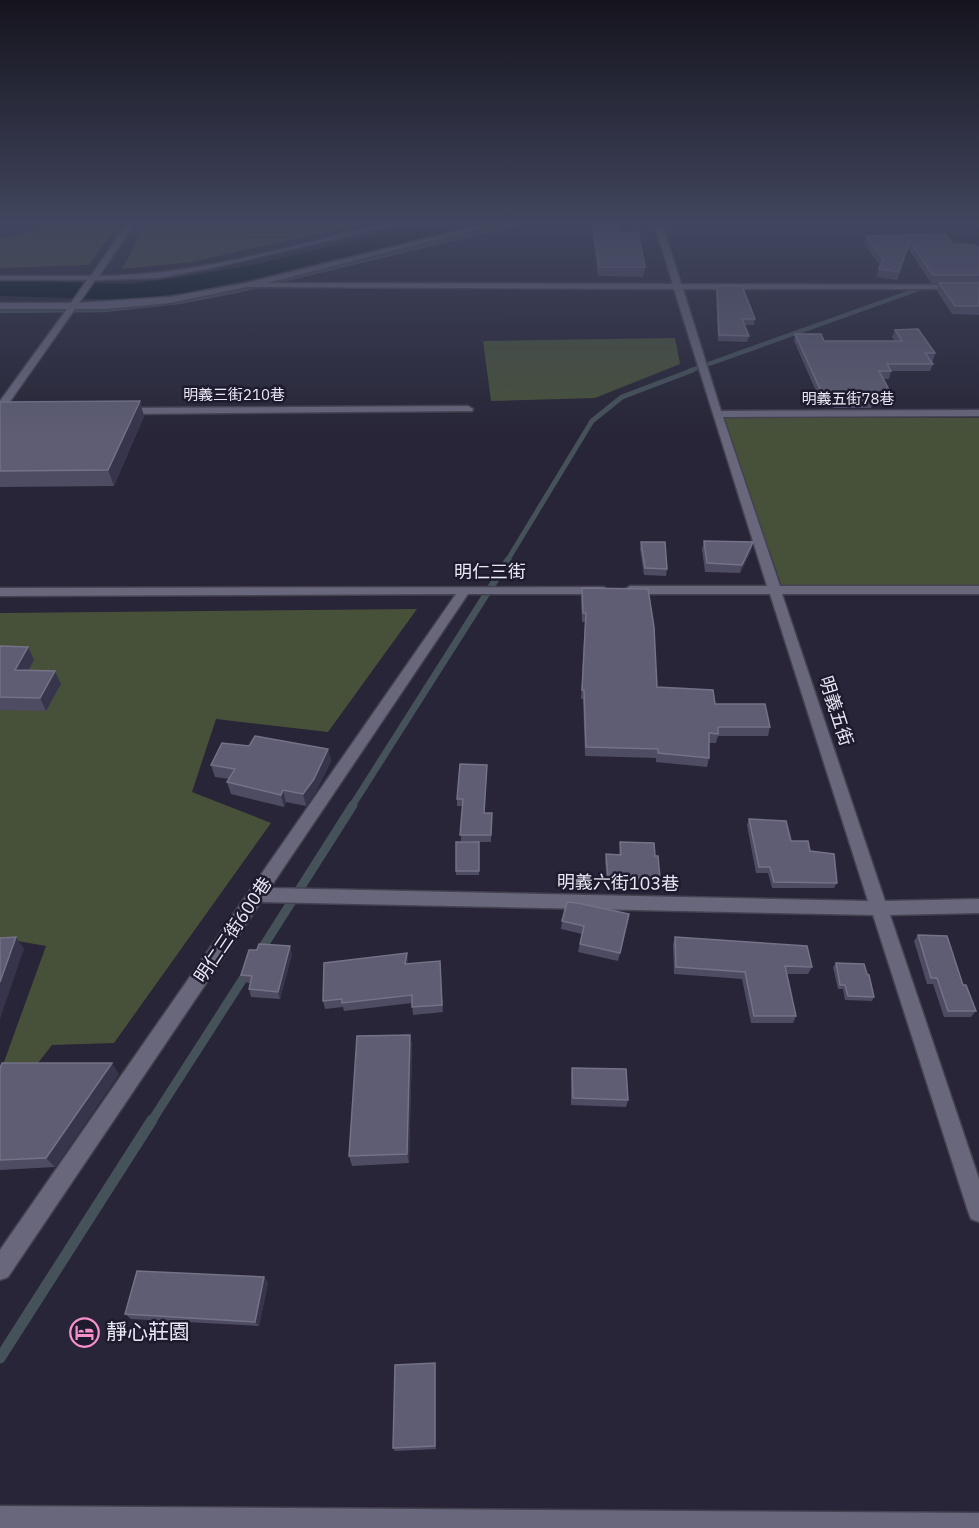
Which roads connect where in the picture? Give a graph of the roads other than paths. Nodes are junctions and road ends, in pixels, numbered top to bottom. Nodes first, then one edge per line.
1 (81, 294) edge
2 (199, 294) edge
3 (679, 294) edge
4 (74, 303) junction
5 (0, 306) edge
6 (468, 409) dead end
7 (0, 410) edge
8 (108, 411) edge
9 (12, 412) edge
10 (979, 413) edge
11 (717, 414) junction
12 (473, 590) junction
13 (775, 590) junction
14 (979, 590) edge
15 (0, 592) edge
16 (257, 895) junction
17 (979, 906) edge
18 (880, 908) junction
19 (979, 1211) edge
20 (0, 1269) edge
21 (0, 1519) edge
22 (979, 1526) edge

1 - 4 street
2 - 4 street
3 - 11 street, 明義五街
4 - 5 street
4 - 7 street
6 - 8 street, 明義三街210巷
7 - 9 street
10 - 11 street, 明義五街78巷
11 - 13 street, 明義五街
12 - 13 street, 明仁三街
12 - 15 street, 明仁三街
12 - 16 street, 明仁三街600巷
13 - 14 street, 明仁三街
13 - 18 street, 明義五街
16 - 18 street, 明義六街103巷
16 - 20 street, 明仁三街600巷
17 - 18 street, 明義六街103巷
18 - 19 street, 明義五街
21 - 22 street

